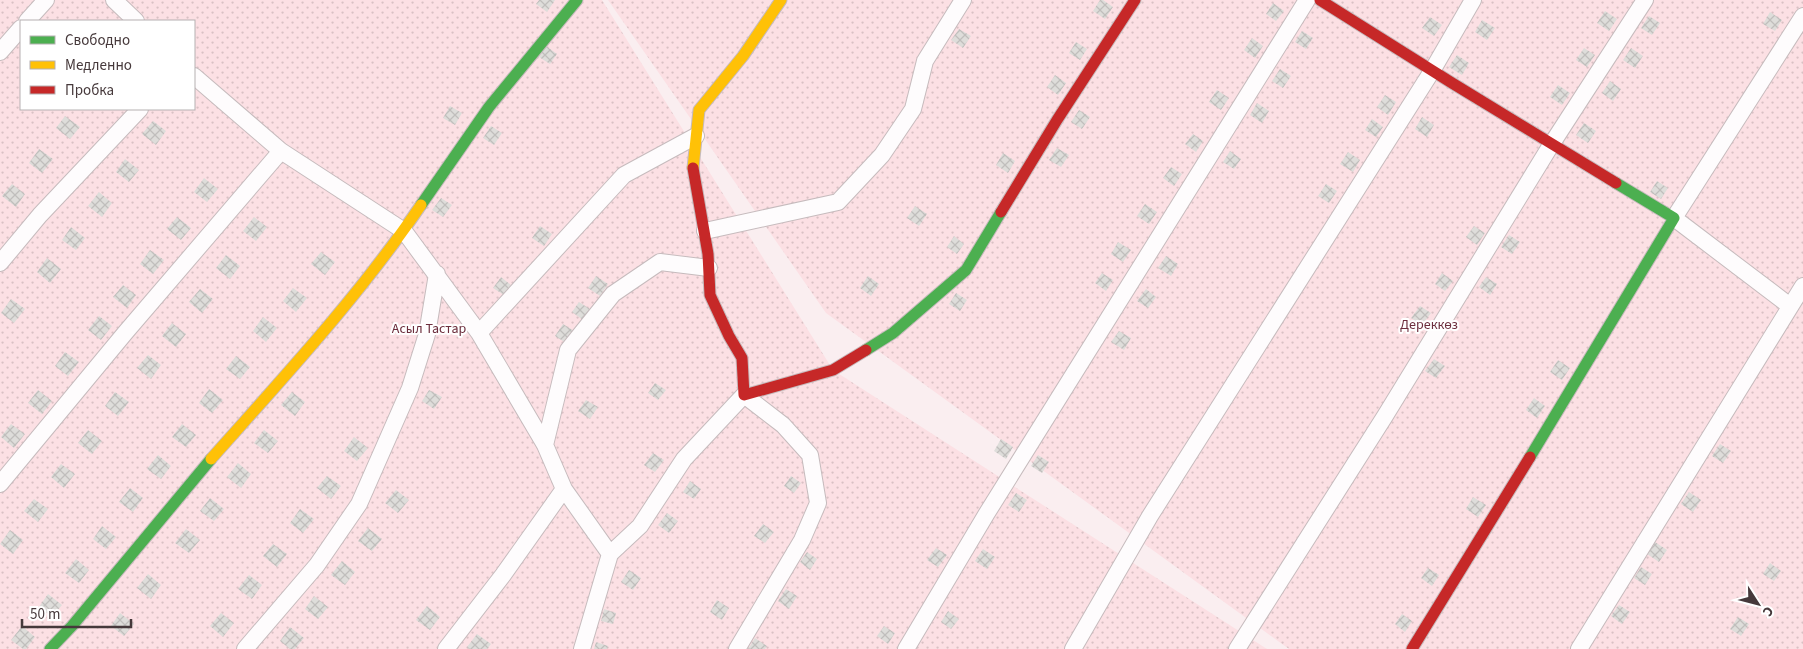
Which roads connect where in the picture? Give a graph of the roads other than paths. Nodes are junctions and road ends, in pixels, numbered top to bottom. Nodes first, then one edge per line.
1 (46, 0) edge
2 (114, 0) edge
3 (576, 0) edge
4 (781, 0) edge
5 (963, 0) edge
6 (1135, 0) edge
7 (1308, 0) edge
8 (1320, 0) edge
9 (1473, 0) edge
10 (1645, 0) edge
11 (1803, 16) edge
12 (28, 20) edge
13 (135, 20) edge
14 (20, 29) edge
15 (0, 52) edge
16 (1432, 71) junction
17 (195, 77) edge
18 (139, 110) edge
19 (696, 136) junction
20 (1551, 145) junction
21 (282, 151) junction
22 (1674, 218) junction
23 (704, 231) junction
24 (404, 232) junction
25 (0, 263) edge
26 (709, 268) junction
27 (437, 274) junction
28 (1803, 286) edge
29 (1790, 306) junction
30 (479, 333) junction
31 (744, 395) junction
32 (544, 445) junction
33 (0, 484) edge
34 (564, 489) junction
35 (610, 554) junction
36 (50, 649) edge
37 (245, 649) edge
38 (446, 649) edge
39 (582, 649) edge
40 (737, 649) edge
41 (906, 649) edge
42 (1073, 649) edge
43 (1237, 649) edge
44 (1412, 649) edge
45 (1579, 649) edge

1 - 12 street
2 - 13 street
3 - 24 street
4 - 19 street
5 - 23 street
6 - 31 street
7 - 41 street
8 - 16 street
9 - 16 street
10 - 20 street
11 - 22 street
14 - 15 street
16 - 20 street
16 - 42 street
17 - 21 street
18 - 25 street
19 - 23 street
19 - 30 street
20 - 22 street
20 - 43 street
21 - 24 street
21 - 33 street
22 - 29 street
22 - 44 street
23 - 26 street
24 - 27 street
24 - 36 street
26 - 31 street
26 - 32 street
27 - 30 street
27 - 37 street
28 - 29 street
29 - 45 street
30 - 32 street
31 - 35 street
31 - 40 street
32 - 34 street
34 - 35 street
34 - 38 street
35 - 39 street

